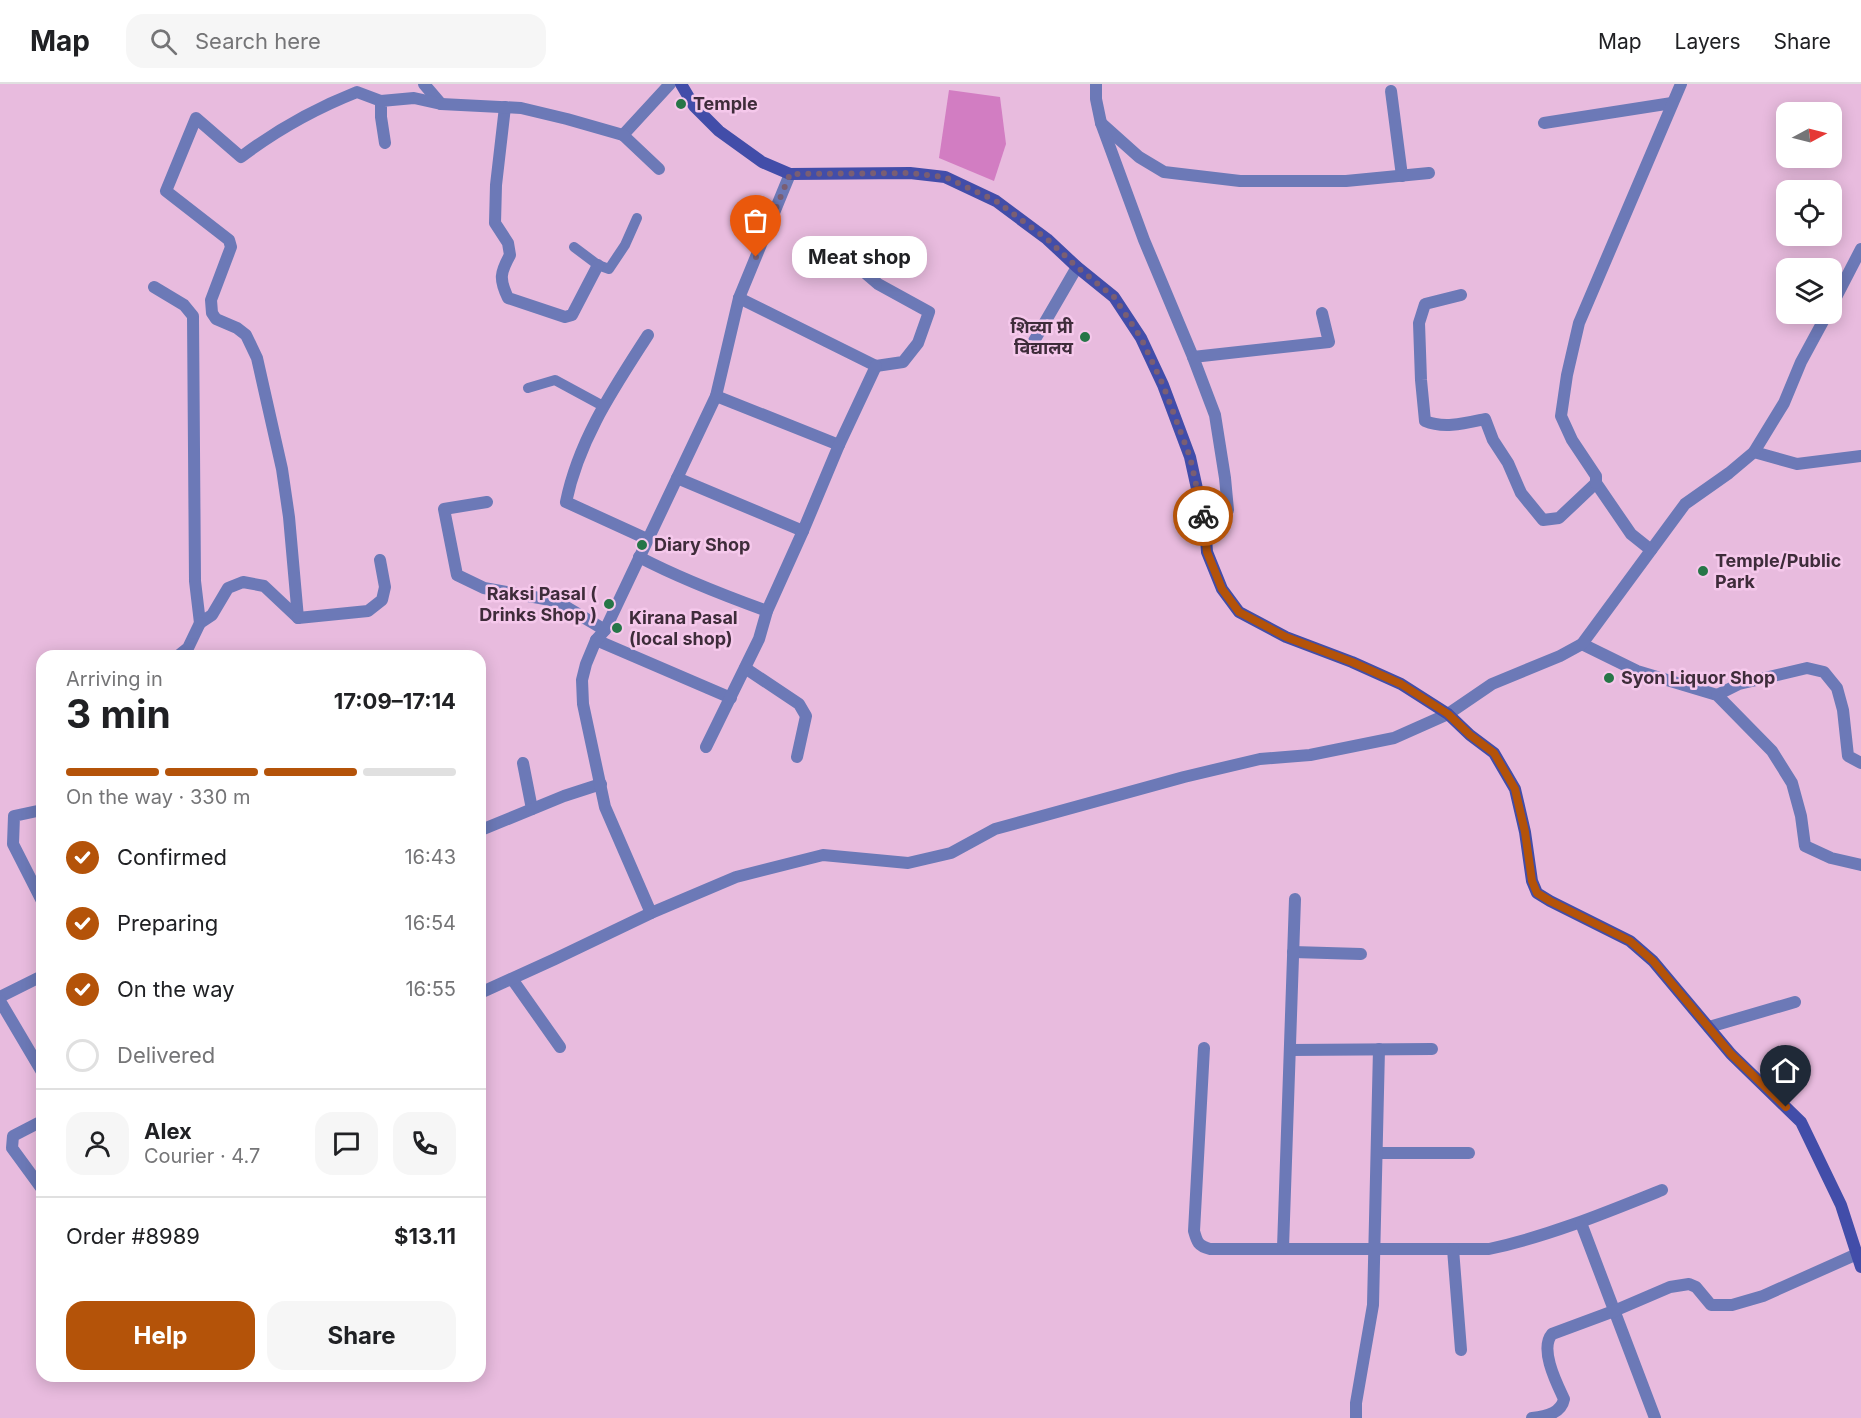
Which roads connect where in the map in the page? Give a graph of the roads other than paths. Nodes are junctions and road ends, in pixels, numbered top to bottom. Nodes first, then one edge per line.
1 (424, 84) edge
2 (670, 84) edge
3 (681, 84) edge
4 (1096, 84) edge
5 (1681, 84) edge
6 (1391, 91) dead end
7 (381, 101) junction
8 (1672, 103) junction
9 (441, 104) junction
10 (505, 107) junction
11 (1101, 123) junction
12 (1544, 123) dead end
13 (623, 135) junction
14 (385, 143) dead end
15 (659, 169) dead end
16 (1429, 173) dead end
17 (790, 174) junction
18 (1402, 176) junction
19 (637, 218) dead end
20 (574, 247) dead end
21 (1861, 249) edge
22 (839, 256) dead end
23 (598, 265) junction
24 (1077, 267) junction
25 (1842, 286) edge
26 (154, 287) dead end
27 (1461, 295) dead end
28 (739, 298) junction
29 (212, 313) junction
30 (1322, 314) dead end
31 (192, 316) junction
32 (1822, 324) edge
33 (648, 335) dead end
34 (1034, 340) dead end
35 (1193, 357) junction
36 (876, 366) junction
37 (528, 388) dead end
38 (716, 396) junction
39 (603, 406) junction
40 (838, 445) junction
41 (1754, 452) junction
42 (1861, 456) edge
43 (677, 478) junction
44 (1596, 483) junction
45 (487, 502) dead end
46 (1204, 525) junction
47 (803, 531) junction
48 (647, 539) junction
49 (1651, 550) junction
50 (639, 557) junction
51 (380, 560) dead end
52 (767, 611) junction
53 (298, 618) junction
54 (200, 623) junction
55 (601, 635) junction
56 (1582, 644) junction
57 (186, 650) edge
58 (746, 668) junction
59 (1717, 695) junction
60 (730, 698) junction
61 (1448, 714) junction
62 (706, 747) dead end
63 (797, 757) dead end
64 (523, 763) dead end
65 (1861, 763) edge
66 (601, 784) junction
67 (532, 809) junction
68 (36, 811) edge
69 (486, 828) edge
70 (1861, 865) edge
71 (36, 889) edge
72 (1295, 899) dead end
73 (651, 913) junction
74 (1293, 952) junction
75 (1361, 954) dead end
76 (36, 979) edge
77 (512, 979) junction
78 (486, 990) edge
79 (0, 999) edge
80 (1795, 1002) dead end
81 (1709, 1027) junction
82 (560, 1047) dead end
83 (1204, 1048) dead end
84 (1432, 1048) dead end
85 (1379, 1049) junction
86 (1290, 1050) junction
87 (36, 1062) edge
88 (36, 1124) edge
89 (1377, 1153) junction
90 (1469, 1153) dead end
91 (36, 1181) edge
92 (1662, 1190) dead end
93 (1581, 1223) junction
94 (1283, 1248) junction
95 (1374, 1249) junction
96 (1453, 1249) junction
97 (1857, 1254) junction
98 (1861, 1267) edge
99 (1614, 1311) junction
100 (1461, 1350) dead end
101 (1356, 1418) edge
102 (1532, 1418) edge
103 (1655, 1418) edge

1 - 9 street
2 - 13 street
3 - 17 main road
4 - 11 street
5 - 8 street
6 - 18 street
7 - 9 street
7 - 14 street
7 - 29 street
8 - 12 street
8 - 44 street
9 - 10 street
10 - 13 street
10 - 23 street
11 - 18 street
11 - 35 street
13 - 15 street
16 - 18 street
17 - 24 main road
17 - 28 street
19 - 23 lane
20 - 23 lane
21 - 25 street
22 - 36 street
24 - 34 street
24 - 46 main road
26 - 31 street
27 - 44 street
28 - 36 street
28 - 38 street
29 - 31 street
29 - 53 street
30 - 35 street
31 - 54 street
32 - 41 street
33 - 39 street
35 - 46 street
36 - 40 street
37 - 39 lane
38 - 40 street
38 - 43 street
39 - 48 street
40 - 47 street
41 - 42 street
41 - 49 street
43 - 47 street
43 - 48 street
44 - 49 street
45 - 55 street
46 - 61 main road
47 - 52 street
48 - 50 street
49 - 56 street
50 - 52 street
50 - 55 street
51 - 53 street
52 - 58 street
53 - 54 street
54 - 57 street
55 - 60 street
55 - 66 street
56 - 59 street
56 - 61 street
58 - 60 street
58 - 63 street
59 - 65 street
59 - 70 street
60 - 62 street
61 - 73 street
61 - 81 main road
64 - 67 street
66 - 67 street
66 - 73 street
67 - 69 street
68 - 71 street
72 - 74 street
73 - 77 street
74 - 75 street
74 - 86 street
76 - 79 street
77 - 78 street
77 - 82 street
79 - 87 street
80 - 81 street
81 - 97 main road
83 - 94 street
84 - 85 street
85 - 86 street
85 - 89 street
86 - 94 street
88 - 91 street
89 - 90 street
89 - 95 street
92 - 93 street
93 - 96 street
93 - 99 street
94 - 95 street
95 - 96 street
95 - 101 street
96 - 100 street
97 - 98 main road
97 - 99 street
99 - 102 street
99 - 103 street

